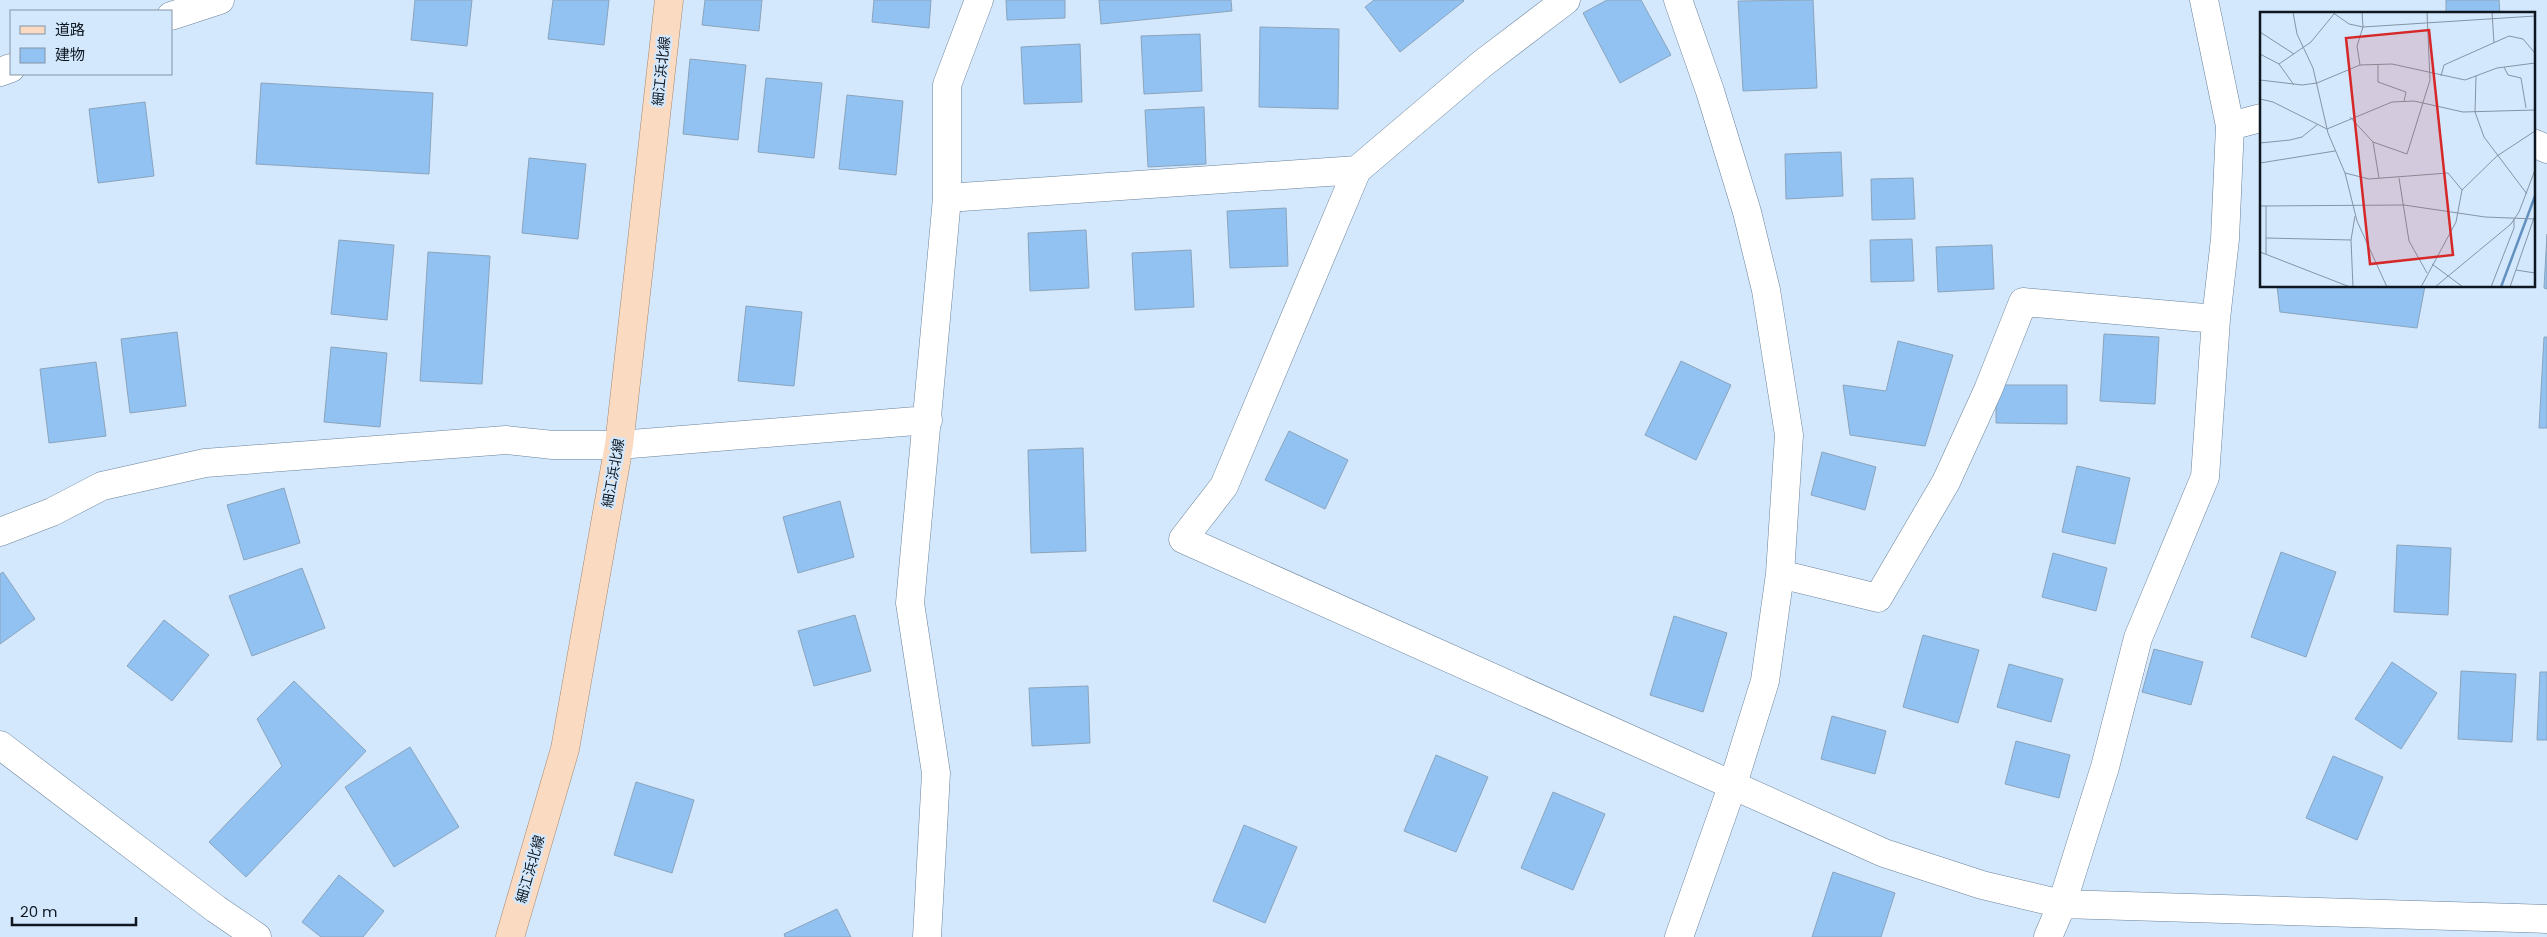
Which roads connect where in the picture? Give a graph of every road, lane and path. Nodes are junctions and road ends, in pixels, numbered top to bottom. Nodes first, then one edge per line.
1 (220, 0) edge
2 (669, 0) edge
3 (979, 0) edge
4 (1566, 0) edge
5 (1678, 0) edge
6 (2204, 0) edge
7 (172, 16) edge
8 (2260, 118) edge
9 (2230, 126) junction
10 (2534, 143) edge
11 (2547, 149) edge
12 (1357, 170) junction
13 (947, 198) junction
14 (2216, 319) junction
15 (928, 420) junction
16 (619, 445) junction
17 (0, 532) edge
18 (1780, 574) junction
19 (0, 745) edge
20 (1733, 784) junction
21 (2062, 904) junction
22 (2547, 919) edge
23 (257, 937) edge
24 (510, 937) edge
25 (927, 937) edge
26 (1679, 937) edge
27 (2048, 937) edge

1 - 7 street
2 - 16 main road, 細江浜北線
3 - 13 street
4 - 12 street
5 - 18 street
6 - 9 street
8 - 9 street
9 - 14 street
10 - 11 street
12 - 13 street
12 - 20 street
13 - 15 street
14 - 18 street
14 - 21 street
15 - 16 street
15 - 25 street
16 - 17 street
16 - 24 main road, 細江浜北線
18 - 20 street
19 - 23 street
20 - 21 street
20 - 26 street
21 - 22 street
21 - 27 street

